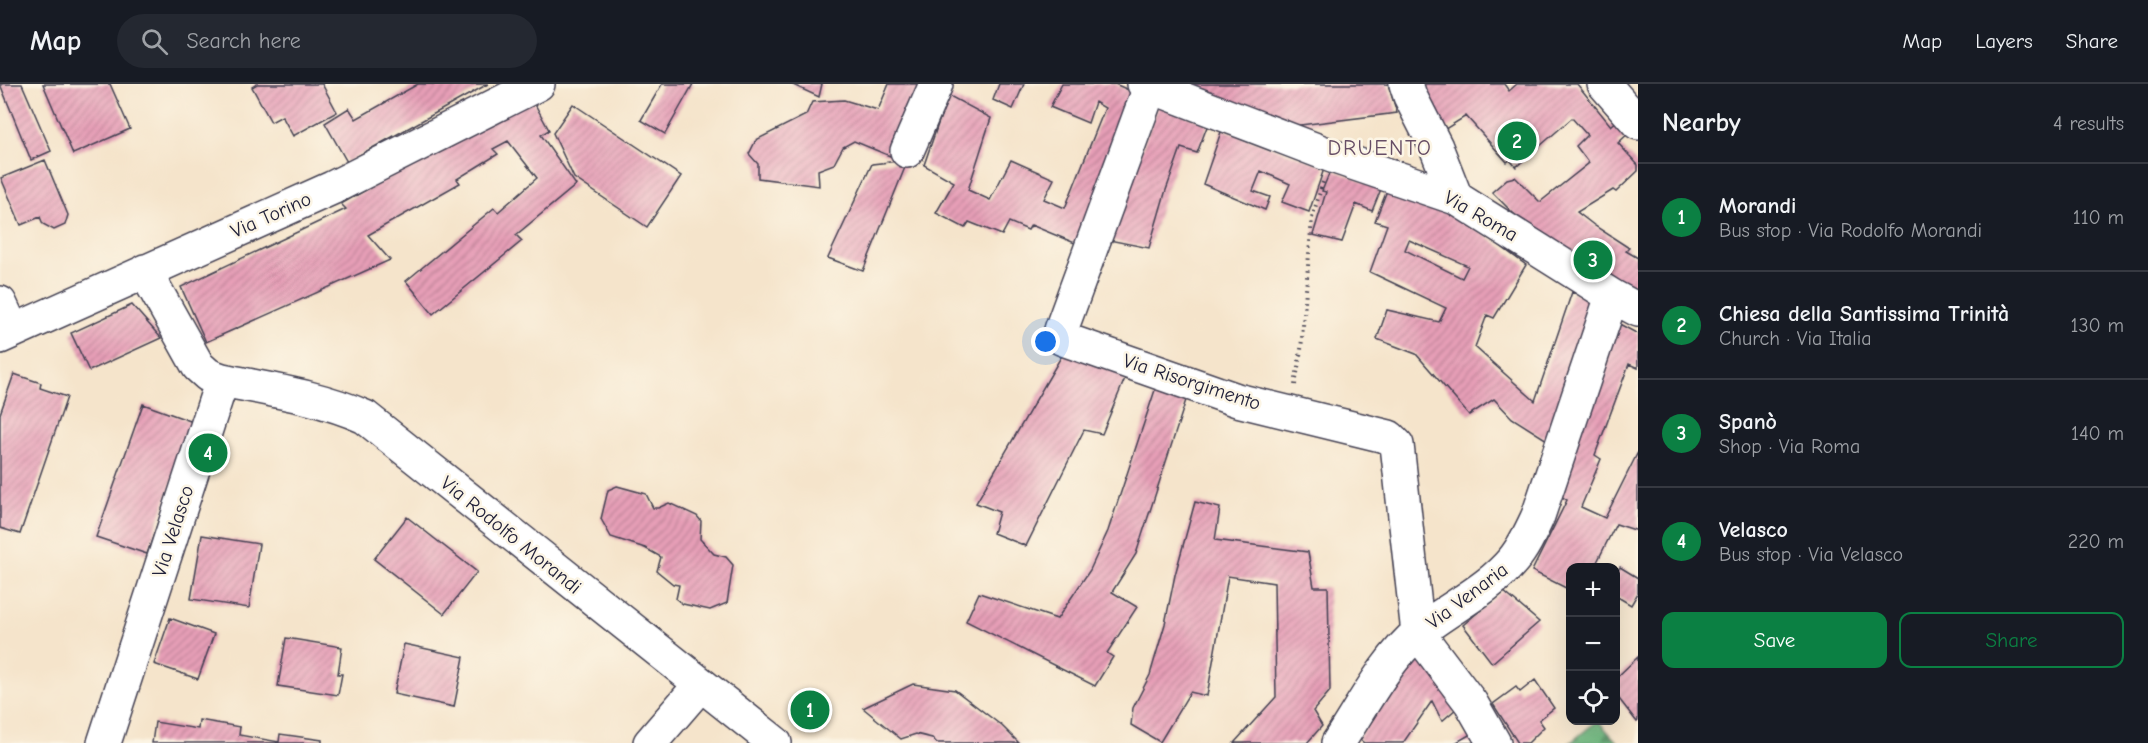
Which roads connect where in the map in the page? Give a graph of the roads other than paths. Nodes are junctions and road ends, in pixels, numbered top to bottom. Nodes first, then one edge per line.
1 (538, 84) edge
2 (936, 84) edge
3 (1406, 84) edge
4 (1604, 84) edge
5 (1147, 85) edge
6 (1638, 123) edge
7 (907, 151) dead end
8 (1456, 198) junction
9 (145, 271) junction
10 (1625, 303) edge
11 (4, 324) edge
12 (222, 380) junction
13 (1418, 633) junction
14 (701, 684) junction
15 (104, 743) edge
16 (650, 743) edge
17 (775, 743) edge
18 (1338, 743) edge
19 (1494, 743) edge

1 - 9 street, Via Torino
2 - 7 street
3 - 8 street
4 - 6 street
5 - 8 street, Via Roma
5 - 13 street, Via Risorgimento
8 - 10 street, Via Roma
9 - 11 street, Via Torino
9 - 12 street
10 - 13 street, Via Venaria
12 - 14 street, Via Rodolfo Morandi
12 - 15 street, Via Velasco
13 - 18 street, Via Venaria
13 - 19 street
14 - 16 street
14 - 17 street, Via Rodolfo Morandi

